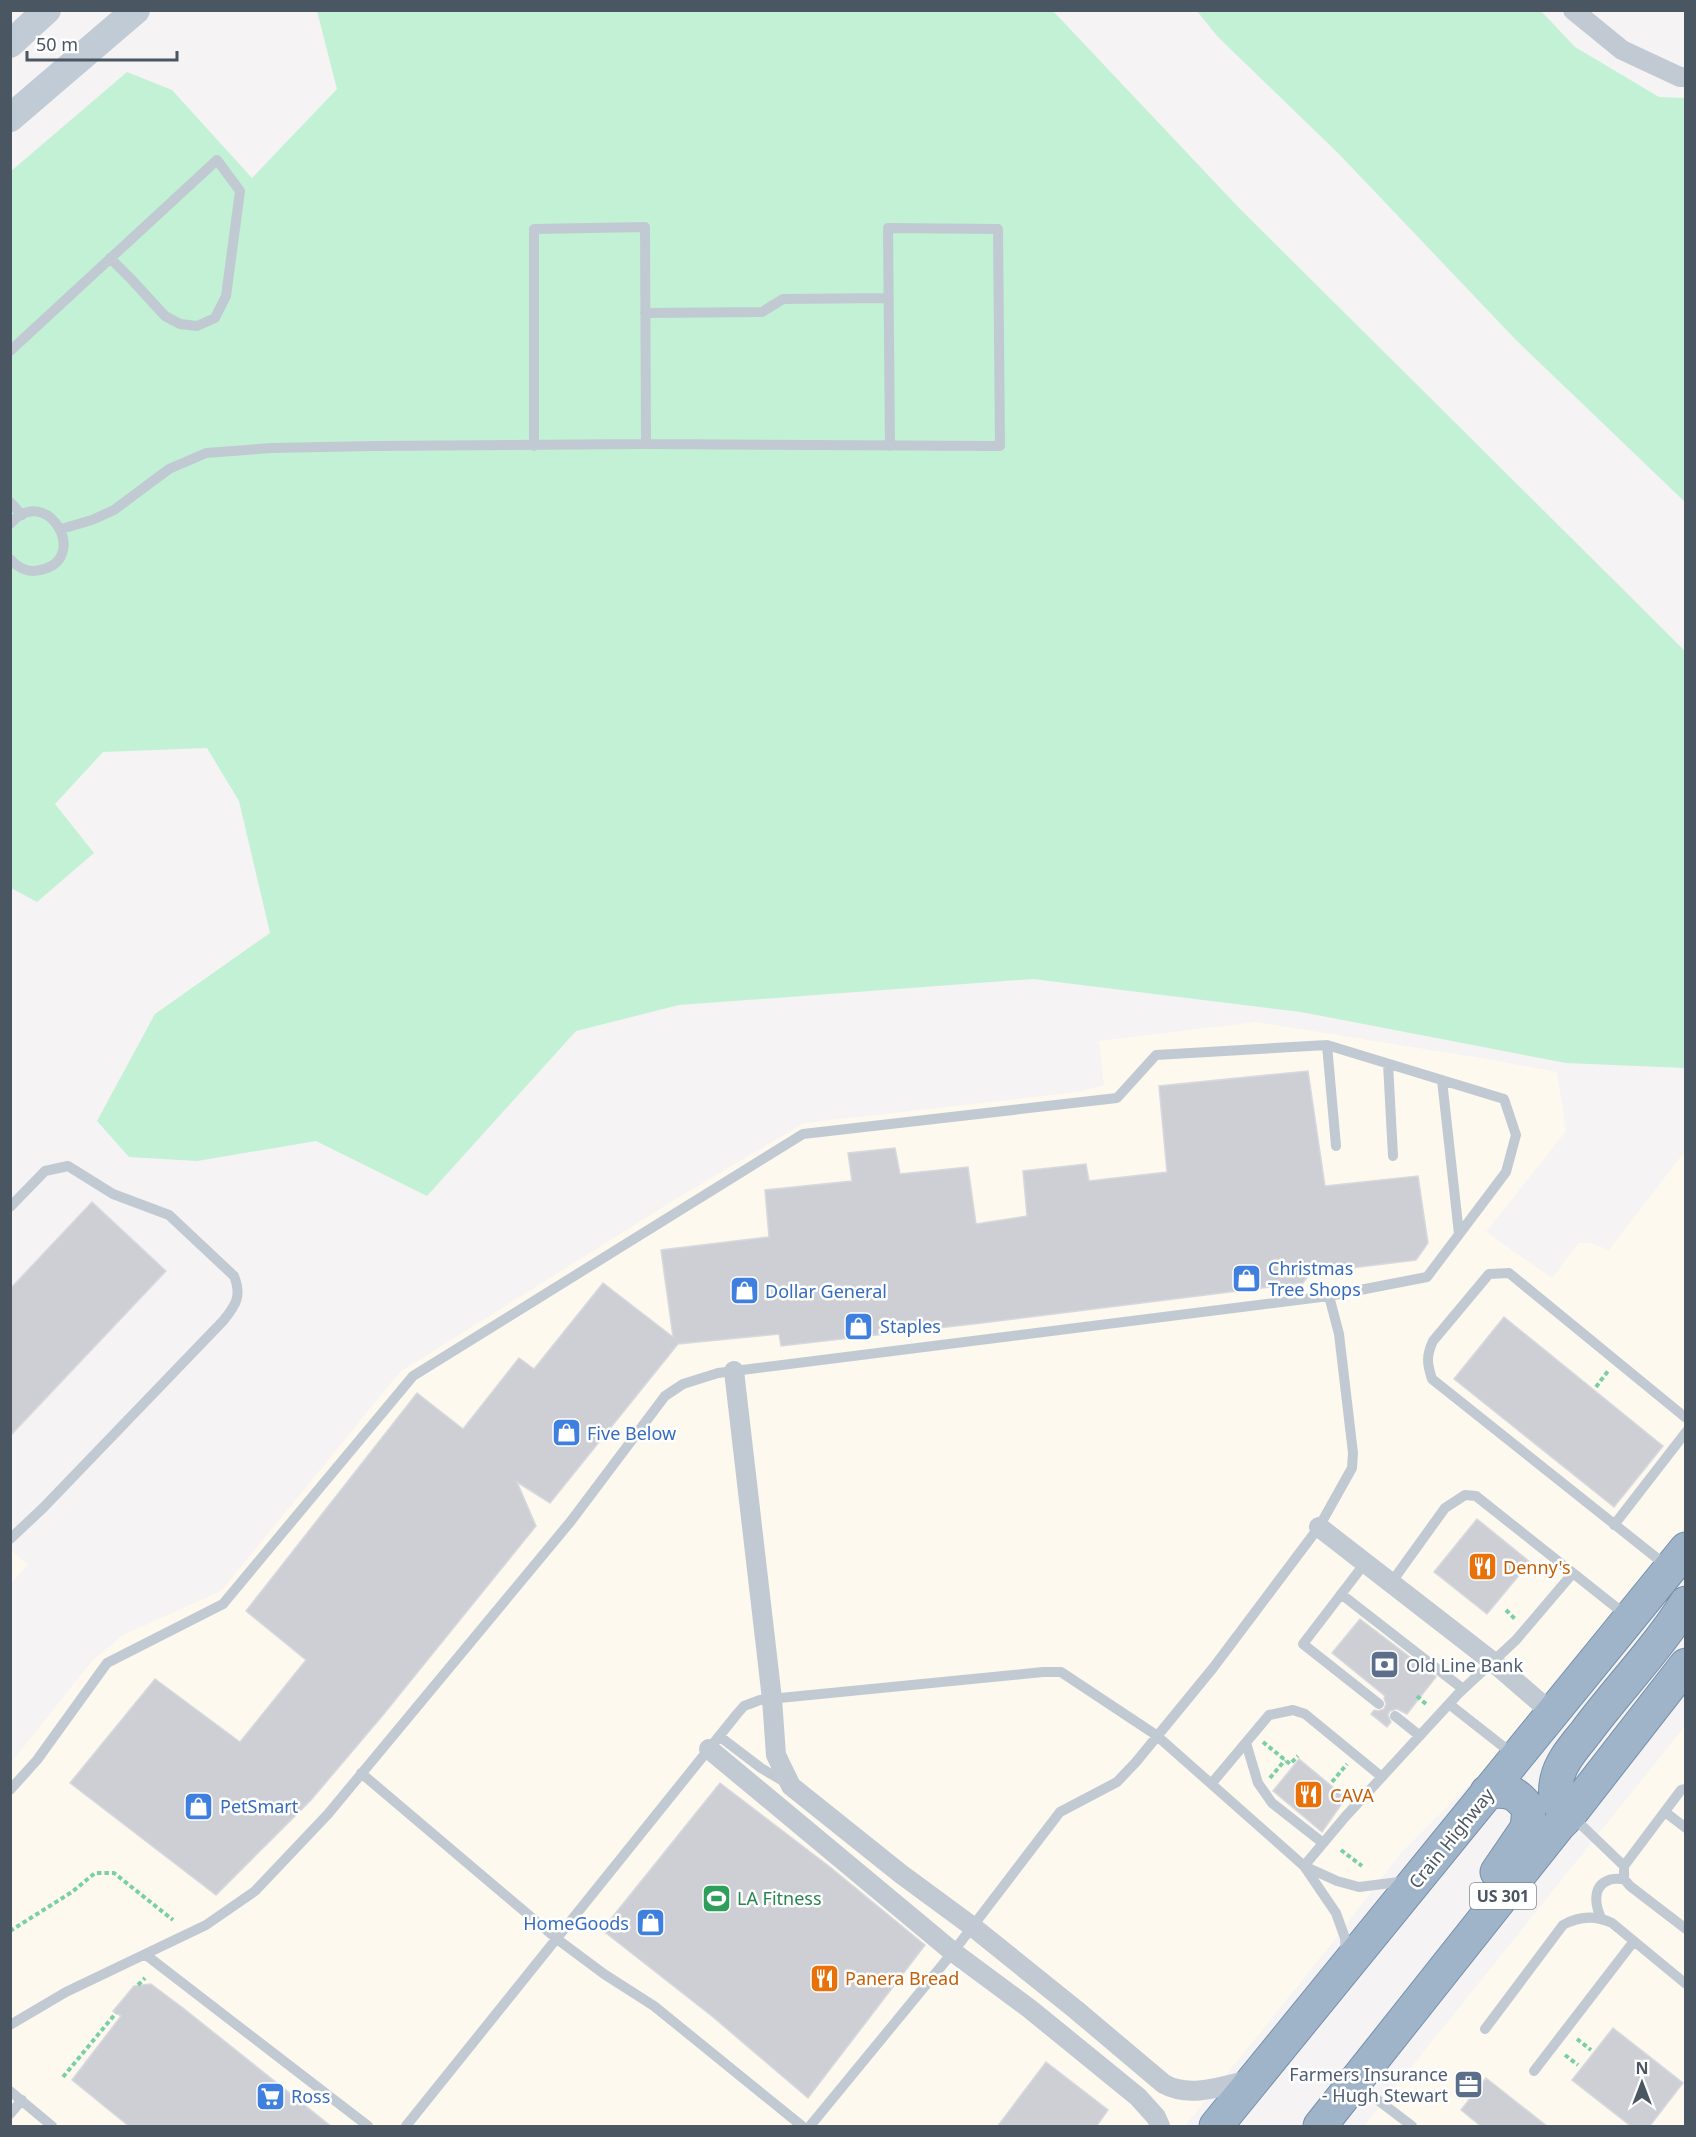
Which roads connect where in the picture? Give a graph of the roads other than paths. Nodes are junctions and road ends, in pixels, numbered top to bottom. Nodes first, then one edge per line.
1 (47, 10) edge
2 (136, 10) edge
3 (1573, 10) edge
4 (10, 44) edge
5 (1686, 77) edge
6 (10, 118) edge
7 (110, 258) junction
8 (888, 298) junction
9 (645, 313) junction
10 (10, 351) edge
11 (646, 444) junction
12 (534, 446) junction
13 (890, 446) junction
14 (10, 502) edge
15 (22, 515) junction
16 (10, 524) edge
17 (61, 529) junction
18 (10, 560) edge
19 (1327, 1045) junction
20 (1388, 1064) junction
21 (1442, 1080) junction
22 (1336, 1146) dead end
23 (1393, 1156) dead end
24 (10, 1207) edge
25 (1459, 1234) junction
26 (1329, 1296) junction
27 (735, 1371) junction
28 (1686, 1418) edge
29 (1686, 1432) edge
30 (1614, 1525) junction
31 (1319, 1527) junction
32 (11, 1539) edge
33 (1678, 1559) edge
34 (1365, 1563) junction
35 (1573, 1573) junction
36 (1391, 1583) junction
37 (1341, 1594) junction
38 (1686, 1604) edge
39 (1629, 1618) junction
40 (1493, 1662) junction
41 (1686, 1665) edge
42 (1463, 1689) junction
43 (772, 1699) junction
44 (1379, 1704) dead end
45 (1449, 1704) junction
46 (1552, 1713) junction
47 (1395, 1716) dead end
48 (1156, 1735) junction
49 (1420, 1736) junction
50 (714, 1742) junction
51 (1246, 1743) junction
52 (1516, 1757) junction
53 (362, 1773) junction
54 (1382, 1777) junction
55 (1212, 1783) junction
56 (790, 1786) junction
57 (1686, 1789) edge
58 (10, 1790) edge
59 (1487, 1792) junction
60 (1665, 1812) junction
61 (1570, 1814) junction
62 (1686, 1828) edge
63 (840, 1841) junction
64 (1323, 1843) junction
65 (1304, 1866) junction
66 (1624, 1866) junction
67 (1624, 1879) junction
68 (1416, 1880) junction
69 (1601, 1918) junction
70 (973, 1927) junction
71 (1686, 1929) edge
72 (557, 1939) junction
73 (1634, 1941) junction
74 (954, 1952) junction
75 (146, 1955) junction
76 (1347, 1965) junction
77 (1686, 1984) edge
78 (10, 2025) edge
79 (1485, 2029) dead end
80 (1534, 2071) dead end
81 (1254, 2079) junction
82 (1351, 2088) junction
83 (10, 2091) edge
84 (22, 2100) junction
85 (10, 2114) edge
86 (52, 2127) edge
87 (368, 2127) edge
88 (406, 2127) edge
89 (802, 2127) edge
90 (810, 2127) edge
91 (1160, 2127) edge
92 (1216, 2127) edge
93 (1320, 2127) edge
94 (1412, 2127) edge

1 - 4 main road
2 - 6 main road
3 - 5 street
7 - 7 lane
7 - 10 lane
8 - 9 lane
8 - 13 lane
8 - 13 lane
9 - 11 lane
9 - 12 lane
11 - 12 lane
11 - 13 lane
12 - 17 lane
14 - 15 lane
15 - 16 lane
15 - 17 lane
17 - 18 lane
19 - 20 lane
19 - 22 lane
19 - 58 lane
20 - 21 lane
20 - 23 lane
21 - 25 lane
21 - 25 lane
24 - 32 lane
25 - 26 lane
26 - 27 lane
26 - 31 lane
27 - 43 street
27 - 53 lane
28 - 30 lane
29 - 30 lane
30 - 33 lane
31 - 34 street
31 - 48 lane
33 - 39 highway, Crain Highway
34 - 36 street
34 - 37 lane
35 - 36 lane
35 - 39 lane
35 - 40 lane
36 - 40 street
37 - 42 lane
37 - 44 lane
38 - 61 highway
39 - 46 highway, Crain Highway
40 - 42 lane
40 - 46 street
41 - 61 highway, US 301
42 - 45 lane
43 - 48 lane
43 - 50 lane
43 - 56 street
45 - 49 lane
45 - 52 lane
46 - 52 highway, Crain Highway
47 - 49 lane
48 - 55 lane
48 - 70 lane
49 - 54 lane
50 - 56 lane
50 - 63 street
50 - 72 lane
51 - 54 lane
51 - 55 lane
51 - 64 lane
52 - 59 highway, Crain Highway
53 - 72 lane
53 - 75 lane
54 - 64 lane
55 - 65 lane
56 - 63 street
57 - 60 lane
59 - 68 highway, Crain Highway
59 - 82 highway
60 - 62 lane
60 - 66 lane
61 - 66 lane
61 - 82 highway, US 301
63 - 70 street
63 - 74 street
64 - 65 lane
65 - 68 lane
65 - 76 lane
66 - 67 lane
67 - 69 lane
67 - 71 lane
68 - 76 highway, Crain Highway
69 - 73 lane
69 - 79 lane
70 - 74 lane
70 - 81 street
72 - 88 lane
72 - 89 lane
73 - 77 lane
73 - 80 lane
74 - 90 lane
74 - 91 street
75 - 78 lane
75 - 87 lane
76 - 81 highway, Crain Highway
81 - 92 highway, Crain Highway
82 - 93 highway, US 301
82 - 94 lane
83 - 84 lane
84 - 85 lane
84 - 86 lane

